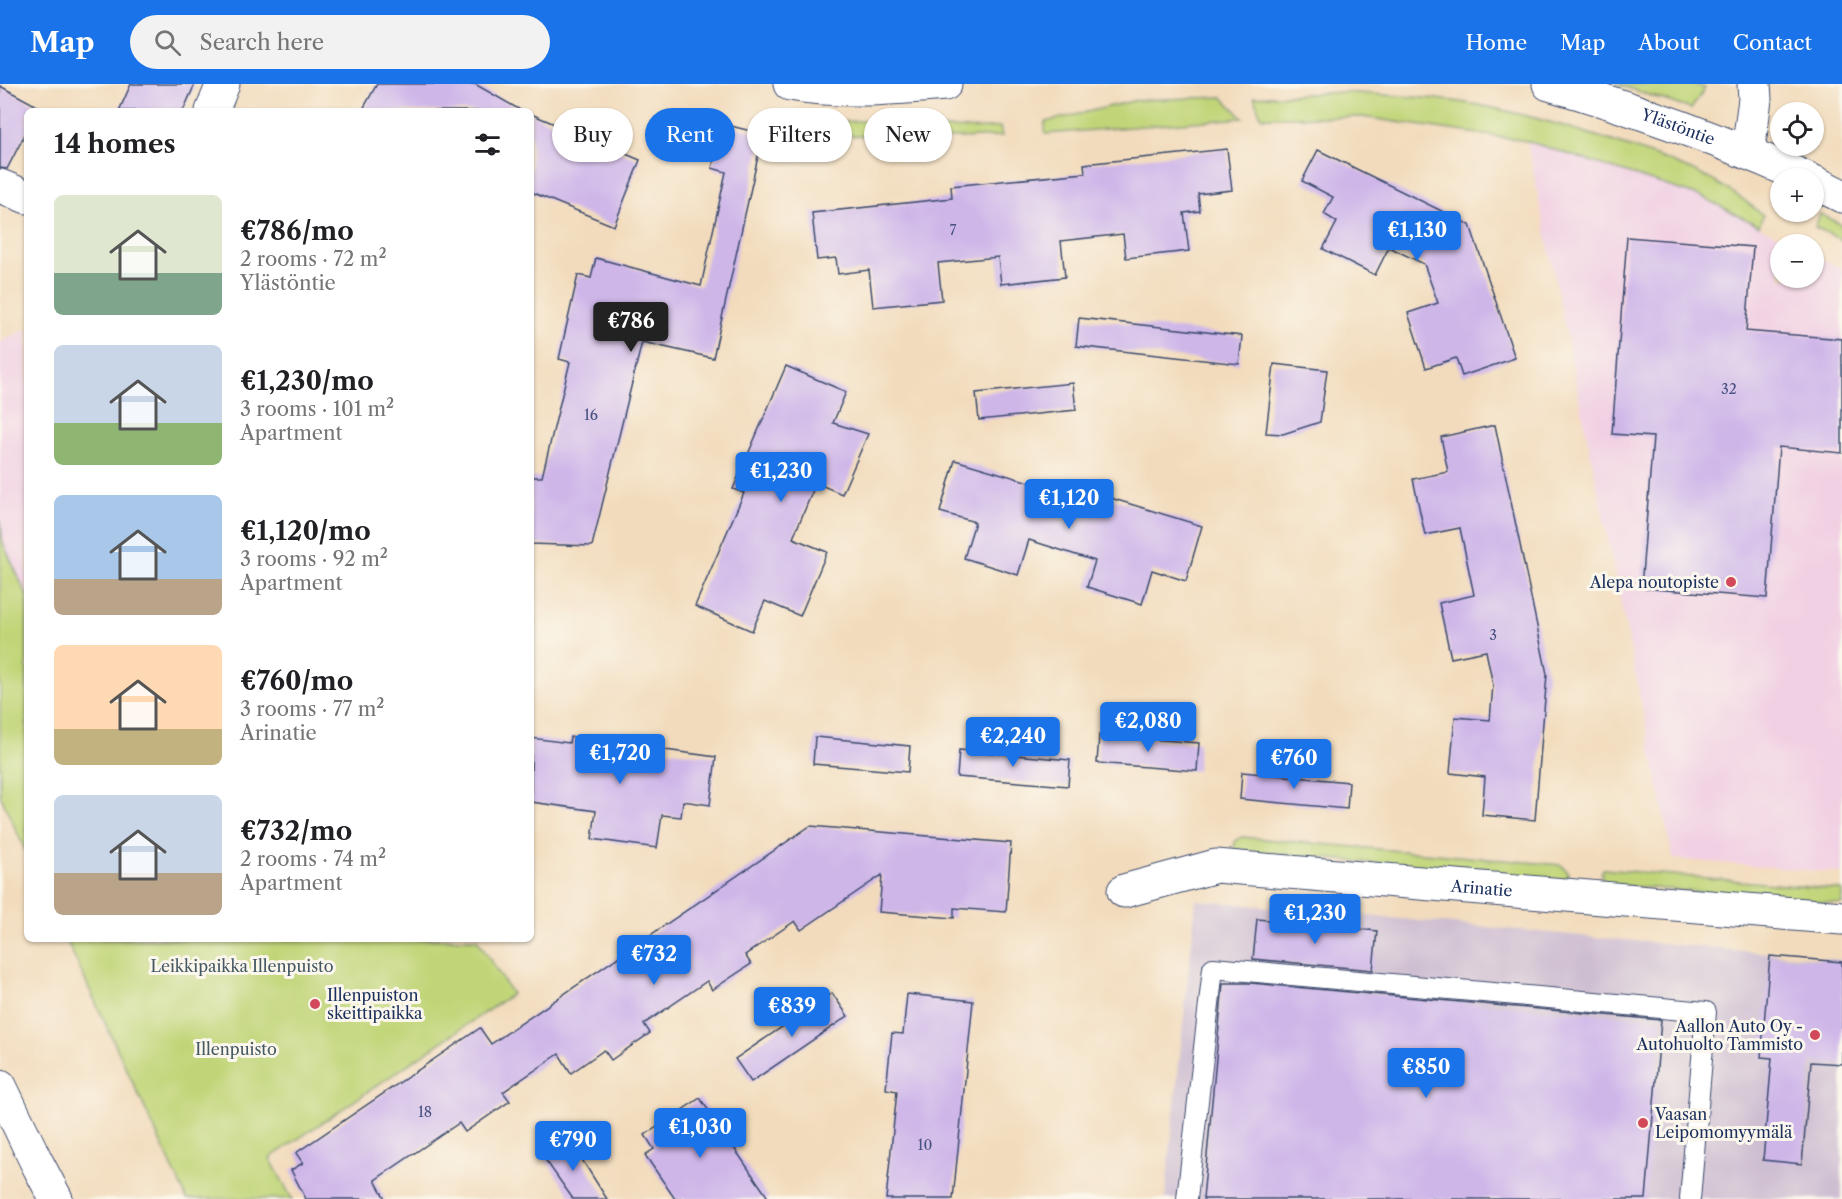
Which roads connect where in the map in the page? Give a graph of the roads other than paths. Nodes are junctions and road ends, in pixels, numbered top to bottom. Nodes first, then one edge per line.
1 (224, 84) edge
2 (790, 84) edge
3 (945, 84) edge
4 (1549, 84) edge
5 (1754, 84) edge
6 (213, 108) edge
7 (1748, 152) junction
8 (1784, 168) edge
9 (0, 186) edge
10 (1824, 187) edge
11 (24, 196) edge
12 (1842, 196) edge
13 (1124, 891) dead end
14 (1842, 918) edge
15 (0, 1086) edge
16 (56, 1199) edge
17 (1187, 1199) edge
18 (1690, 1199) edge

1 - 6 street
2 - 3 street
4 - 7 street, Ylästöntie
5 - 7 street
7 - 8 street, Ylästöntie
9 - 11 street
10 - 12 street
13 - 14 street, Arinatie
15 - 16 street
17 - 18 lane

